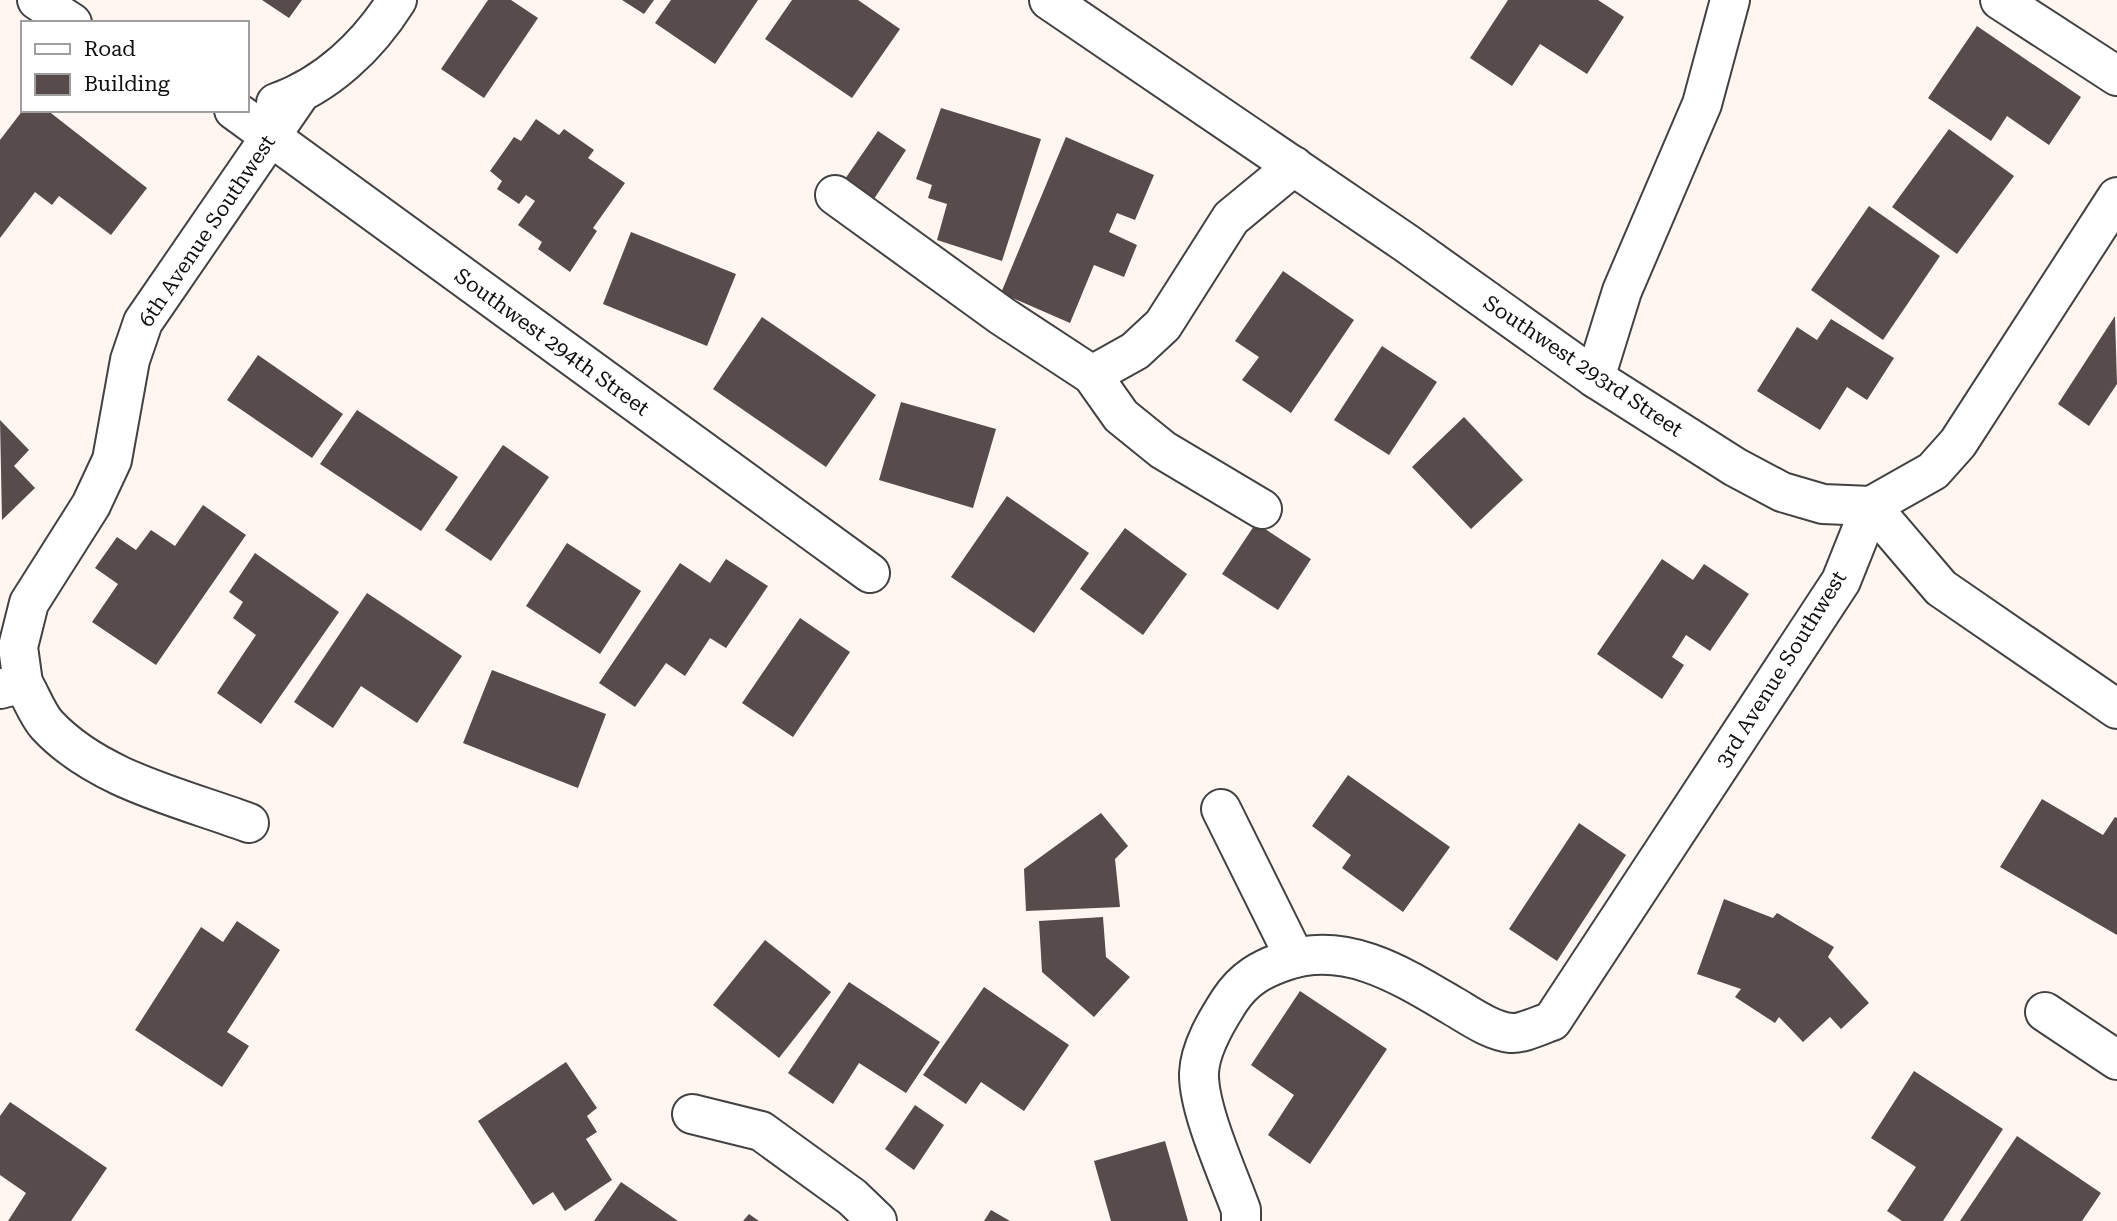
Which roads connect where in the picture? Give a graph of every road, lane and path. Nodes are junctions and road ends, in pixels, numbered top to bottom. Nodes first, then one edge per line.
1 (37, 0) edge
2 (397, 0) edge
3 (1049, 0) edge
4 (1730, 0) edge
5 (2000, 0) edge
6 (69, 21) edge
7 (2117, 76) edge
8 (299, 95) junction
9 (248, 105) edge
10 (237, 112) edge
11 (270, 136) junction
12 (1294, 166) junction
13 (835, 195) dead end
14 (2117, 197) edge
15 (1091, 375) junction
16 (1595, 378) junction
17 (1871, 506) junction
18 (1262, 509) dead end
19 (870, 573) dead end
20 (12, 686) edge
21 (2117, 709) edge
22 (1221, 809) dead end
23 (250, 824) dead end
24 (1295, 958) junction
25 (2045, 1012) dead end
26 (2117, 1060) edge
27 (692, 1114) dead end
28 (877, 1221) edge
29 (1241, 1221) edge

1 - 6 street
2 - 8 street, 6th Avenue Southwest
3 - 12 street, Southwest 293rd Street
4 - 16 street
5 - 7 street
8 - 9 street, 6th Avenue Southwest
8 - 11 street, 6th Avenue Southwest
10 - 11 street, Southwest 294th Street
11 - 19 street, Southwest 294th Street
11 - 20 street, 6th Avenue Southwest
12 - 15 street
12 - 16 street, Southwest 293rd Street
13 - 15 street
14 - 17 street
15 - 18 street
16 - 17 street, Southwest 293rd Street
17 - 21 street
17 - 24 street, 3rd Avenue Southwest
20 - 23 street
22 - 24 street
24 - 29 street
25 - 26 street
27 - 28 street

